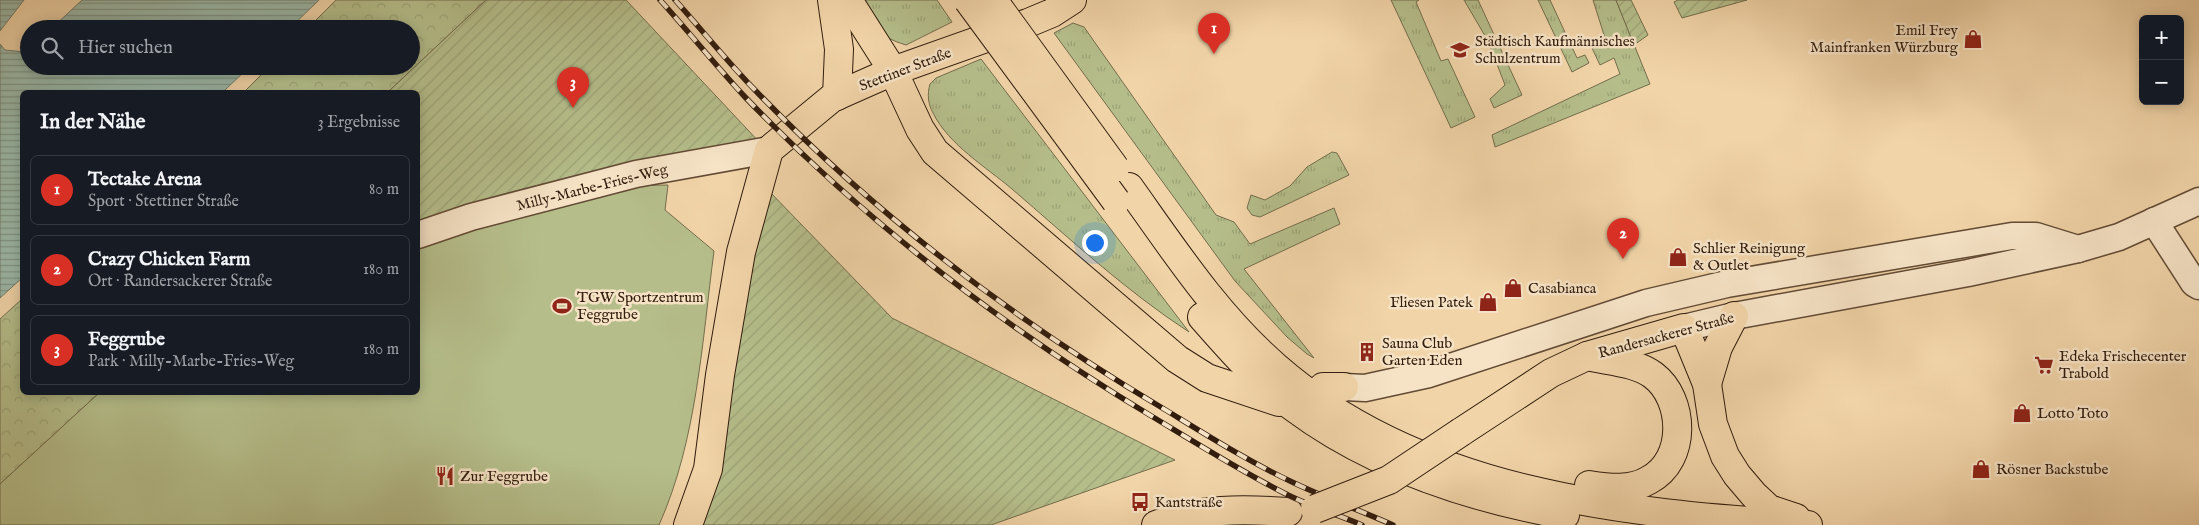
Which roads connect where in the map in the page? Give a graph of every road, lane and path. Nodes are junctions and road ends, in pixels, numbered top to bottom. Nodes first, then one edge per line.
1 (832, 0) edge
2 (848, 0) edge
3 (968, 0) edge
4 (992, 0) edge
5 (1072, 0) edge
6 (893, 71) junction
7 (837, 96) junction
8 (766, 159) junction
9 (1122, 194) junction
10 (2199, 201) edge
11 (2154, 221) junction
12 (420, 234) edge
13 (2078, 249) junction
14 (2199, 286) edge
15 (1734, 316) junction
16 (1684, 328) junction
17 (1587, 356) junction
18 (1274, 366) junction
19 (1707, 384) junction
20 (1334, 387) junction
21 (1292, 407) junction
22 (1316, 517) edge
23 (1289, 519) edge
24 (688, 525) edge
25 (1156, 525) edge
26 (1239, 525) edge
27 (1619, 525) edge
28 (1808, 525) edge
29 (1814, 525) edge

1 - 7 main road
2 - 6 main road
3 - 9 main road, bridge
4 - 9 main road, bridge
5 - 6 main road, Stettiner Straße
6 - 7 main road, Stettiner Straße
6 - 21 main road
7 - 8 main road, Stettiner Straße
8 - 12 street, Milly-Marbe-Fries-Weg
8 - 24 main road
9 - 18 main road
9 - 21 main road
10 - 11 street, Randersackerer Straße
11 - 13 street, Randersackerer Straße
11 - 14 street
13 - 15 street, Randersackerer Straße
13 - 20 street
15 - 16 street, Randersackerer Straße
15 - 19 main road
16 - 17 main road, Randersackerer Straße
16 - 19 main road
17 - 20 main road
17 - 22 main road, Randersackerer Straße, bridge
18 - 20 main road
18 - 28 main road
19 - 29 main road
21 - 27 main road
22 - 23 main road, Randersackerer Straße
23 - 25 main road, Randersackerer Straße
23 - 26 main road, Randersackerer Straße

